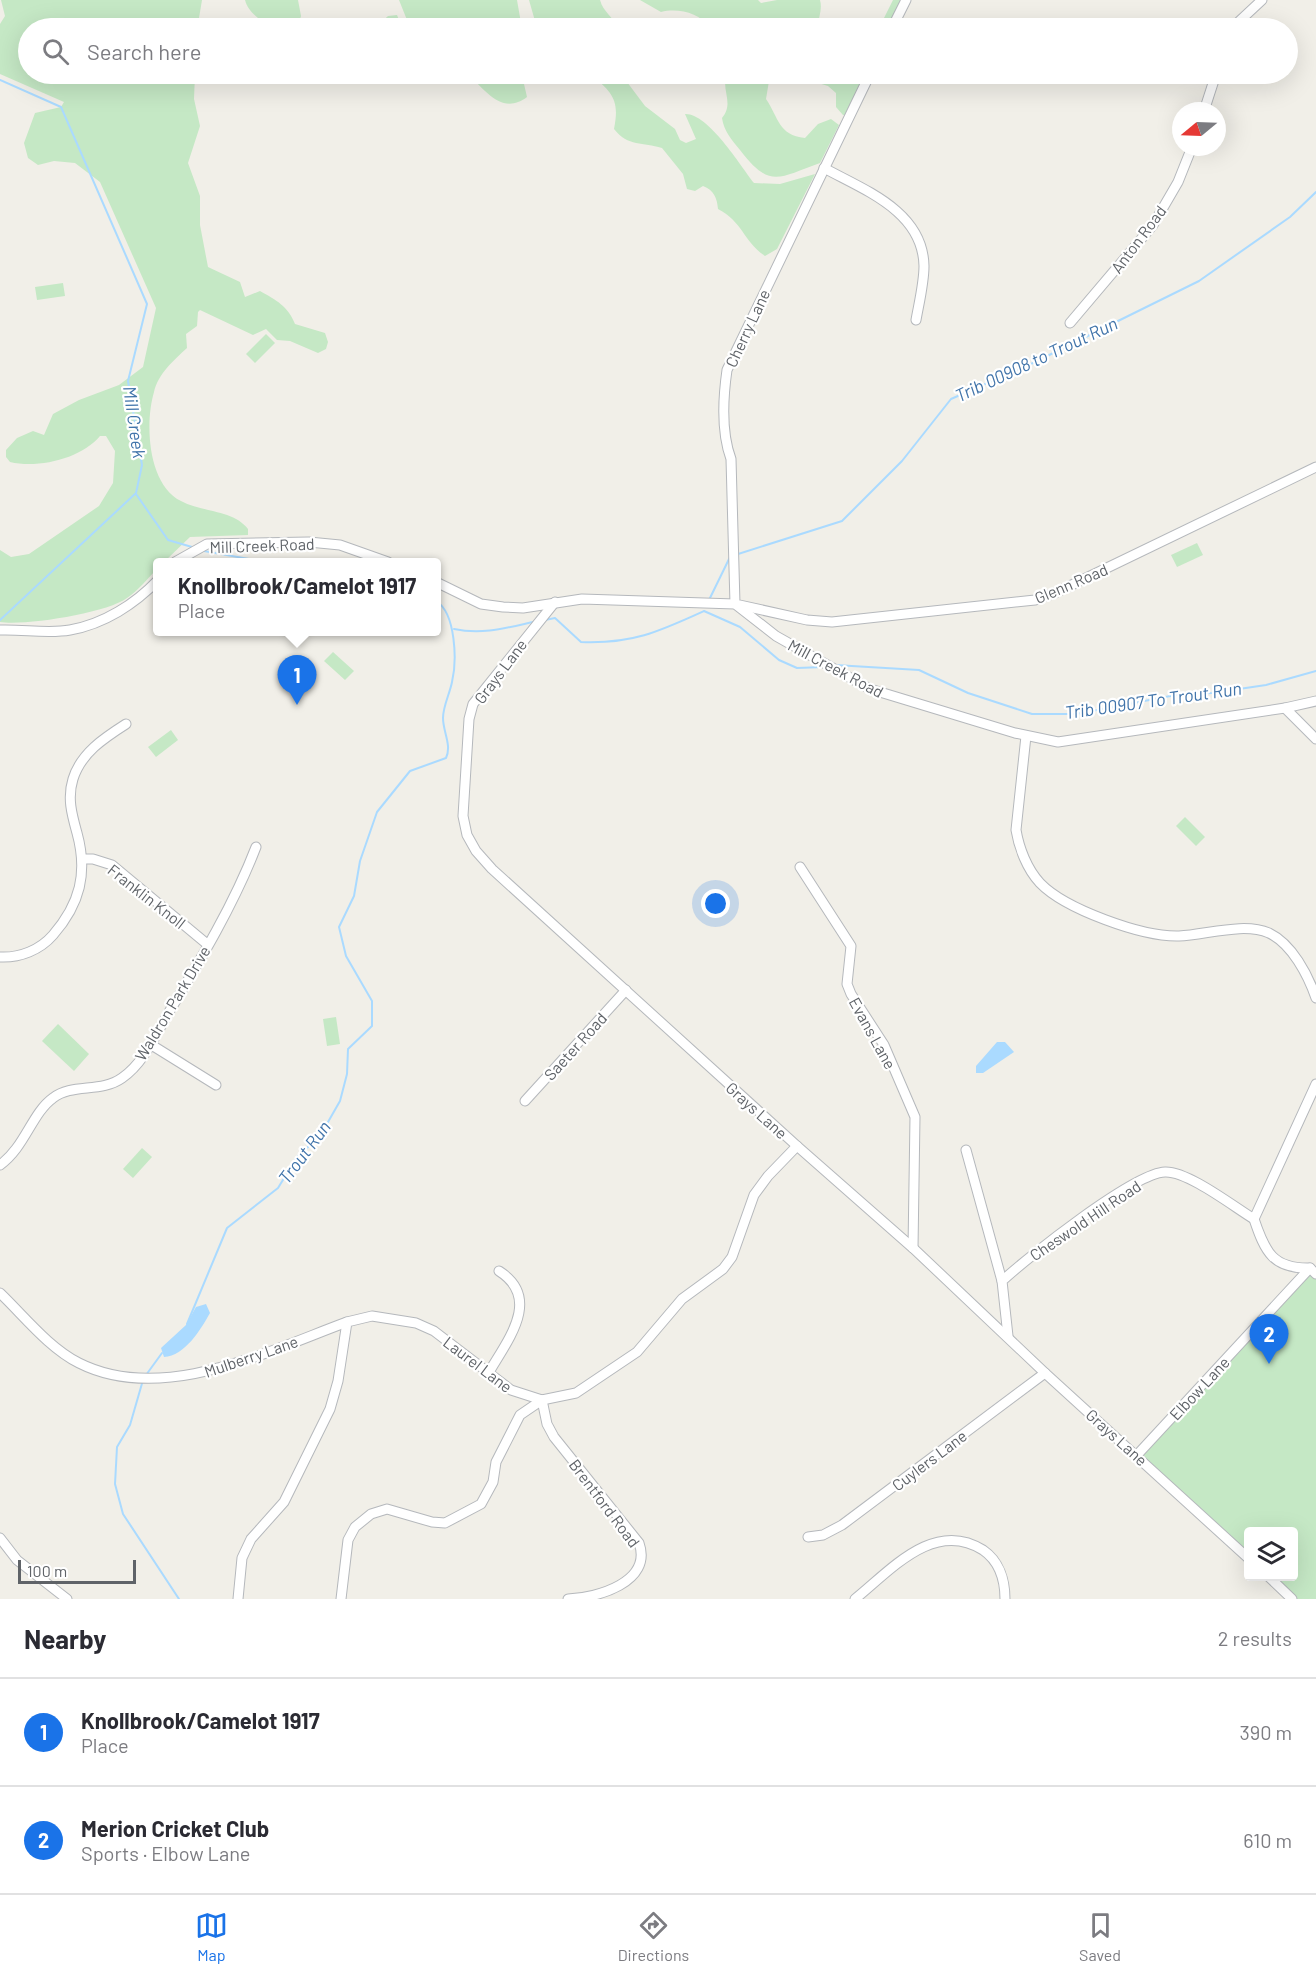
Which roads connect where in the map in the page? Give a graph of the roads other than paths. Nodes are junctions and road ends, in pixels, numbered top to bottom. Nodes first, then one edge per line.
1 (906, 0) edge
2 (1262, 0) edge
3 (897, 18) edge
4 (1243, 18) edge
5 (865, 84) edge
6 (1213, 84) edge
7 (1207, 102) edge
8 (1188, 156) edge
9 (824, 168) junction
10 (916, 320) dead end
11 (1070, 323) dead end
12 (1316, 468) edge
13 (181, 558) edge
14 (376, 558) edge
15 (441, 584) edge
16 (153, 585) edge
17 (555, 602) junction
18 (735, 604) junction
19 (0, 630) edge
20 (1316, 700) edge
21 (1285, 708) junction
22 (126, 724) dead end
23 (1026, 736) junction
24 (1316, 739) edge
25 (256, 847) dead end
26 (82, 859) junction
27 (800, 867) dead end
28 (207, 944) junction
29 (0, 957) edge
30 (626, 990) junction
31 (1316, 998) edge
32 (150, 1044) junction
33 (1316, 1084) edge
34 (216, 1085) dead end
35 (525, 1101) dead end
36 (797, 1146) junction
37 (966, 1150) dead end
38 (0, 1166) edge
39 (1254, 1220) junction
40 (913, 1248) junction
41 (499, 1271) dead end
42 (1313, 1271) edge
43 (1002, 1281) junction
44 (0, 1293) edge
45 (347, 1322) junction
46 (1008, 1336) junction
47 (1045, 1373) junction
48 (488, 1374) junction
49 (542, 1400) junction
50 (1137, 1455) junction
51 (808, 1537) dead end
52 (0, 1538) edge
53 (1244, 1554) edge
54 (1273, 1581) edge
55 (67, 1599) edge
56 (238, 1599) edge
57 (341, 1599) edge
58 (568, 1599) edge
59 (855, 1599) edge
60 (1005, 1599) edge
61 (1292, 1599) edge

1 - 3 street
2 - 4 street
5 - 9 street, Cherry Lane
6 - 7 street
8 - 11 street, Anton Road
9 - 10 street
9 - 18 street, Cherry Lane
12 - 18 street, Glenn Road
13 - 14 street, Mill Creek Road
15 - 17 street
16 - 19 street
17 - 18 street
17 - 30 street, Grays Lane
18 - 23 street, Mill Creek Road
20 - 21 street, Mill Creek Road
21 - 23 street, Mill Creek Road
21 - 24 street
22 - 26 street
23 - 31 street
25 - 28 street, Waldron Park Drive
26 - 28 street, Franklin Knoll
26 - 29 street
27 - 40 street, Evans Lane
28 - 32 street, Waldron Park Drive
30 - 35 street, Saeter Road
30 - 36 street, Grays Lane
32 - 34 street
32 - 38 street, Waldron Park Drive
33 - 39 street
36 - 40 street, Grays Lane
36 - 49 street, Laurel Lane
37 - 43 street
39 - 42 street
39 - 43 street, Cheswold Hill Road
40 - 46 street, Grays Lane
41 - 48 street
42 - 50 street, Elbow Lane
43 - 46 street
44 - 45 street, Mulberry Lane
45 - 48 street, Laurel Lane
45 - 56 street
46 - 47 street, Grays Lane
47 - 50 street, Grays Lane
47 - 51 street, Cuylers Lane
48 - 49 street, Laurel Lane
49 - 57 street
49 - 58 street, Brentford Road
50 - 53 street, Grays Lane
52 - 55 street
54 - 61 street
59 - 60 street

